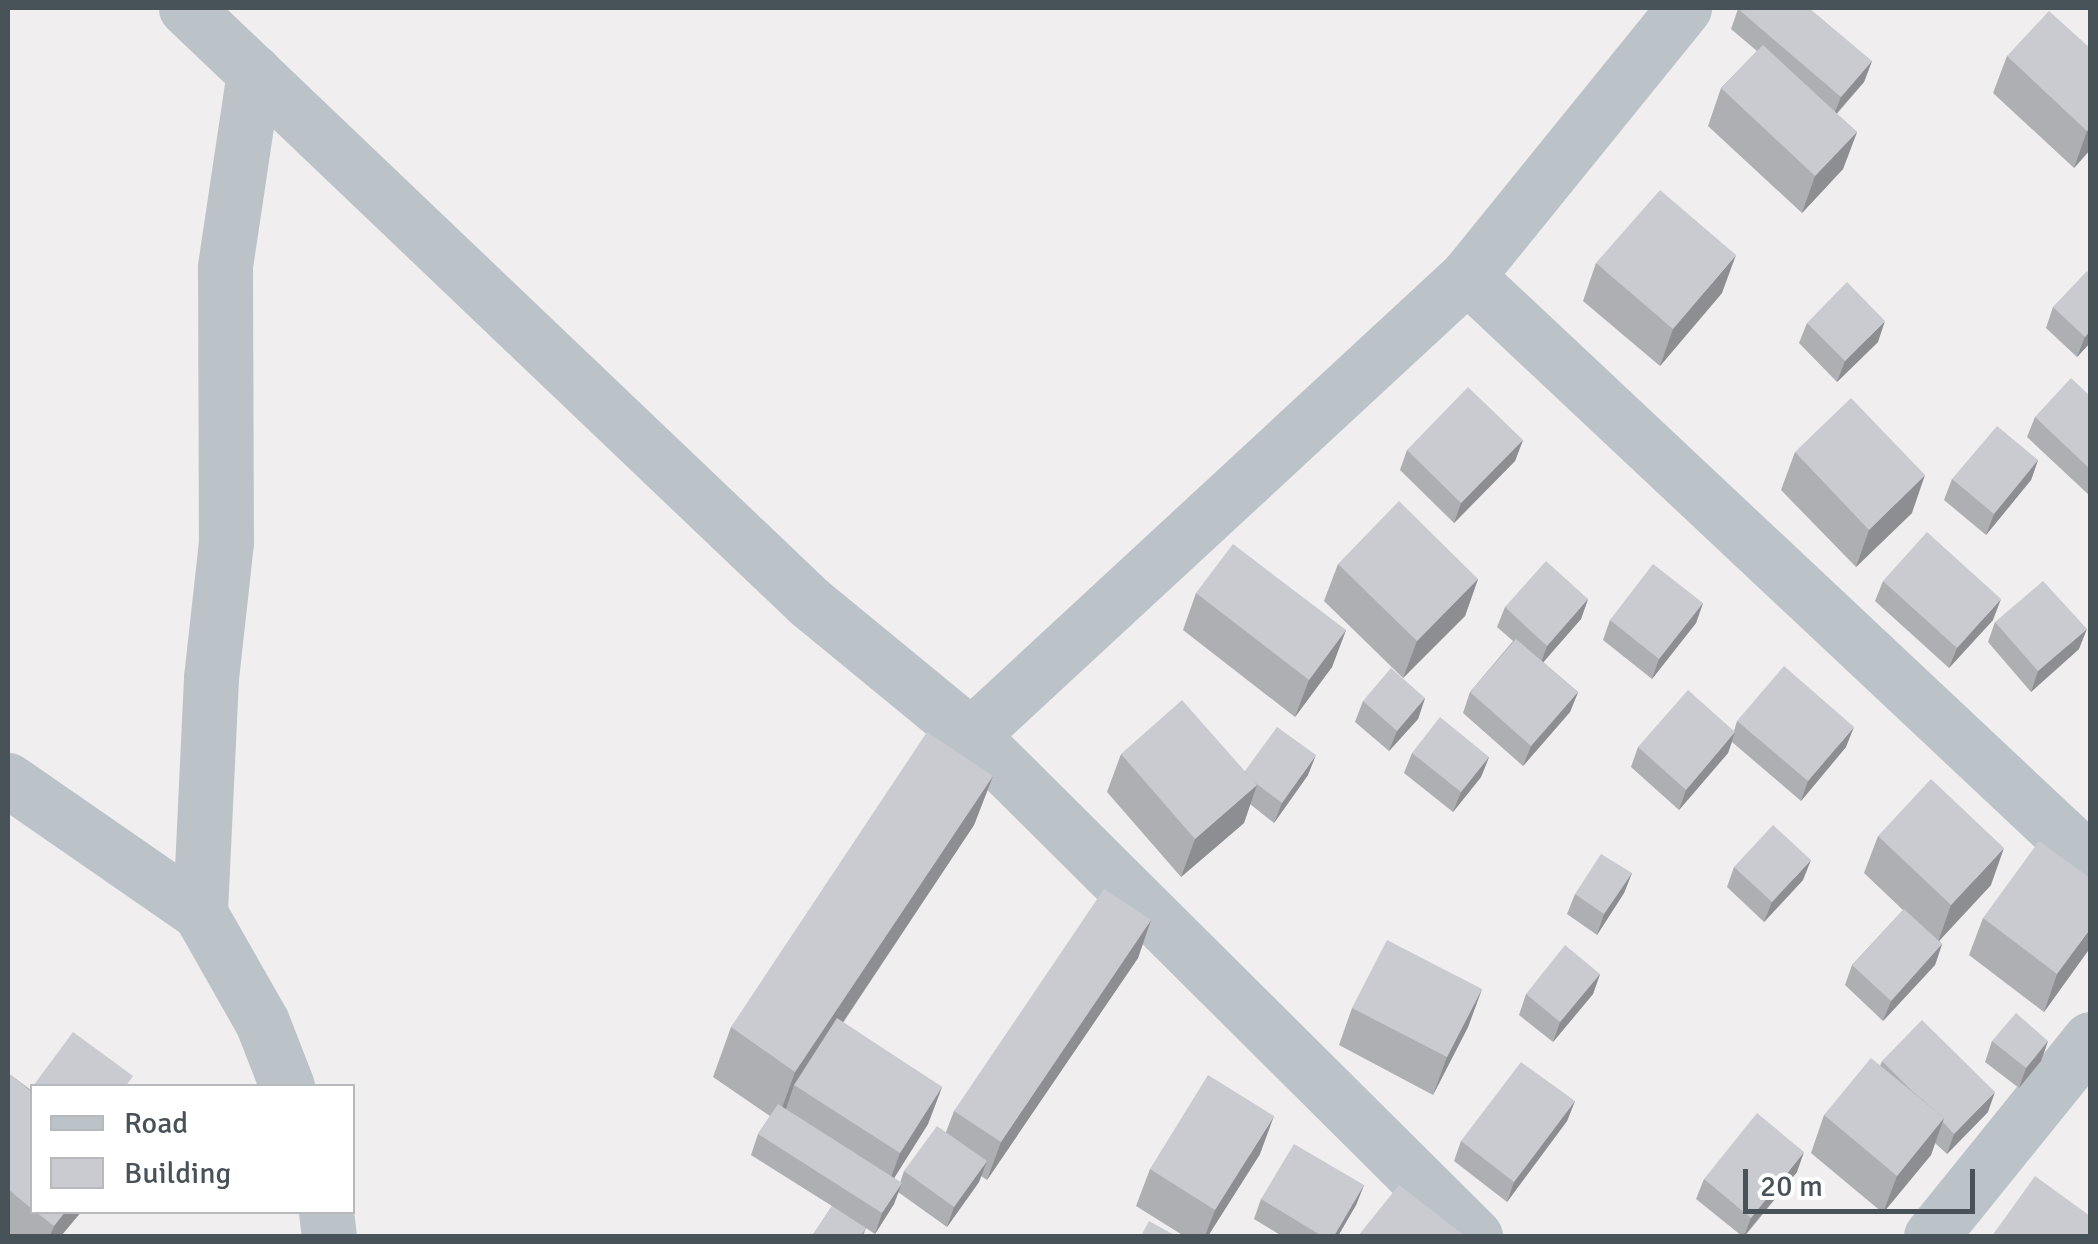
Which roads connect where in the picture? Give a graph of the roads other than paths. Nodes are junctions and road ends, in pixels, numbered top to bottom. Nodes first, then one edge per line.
1 (186, 8) edge
2 (1684, 8) edge
3 (254, 72) junction
4 (1467, 276) junction
5 (971, 735) junction
6 (8, 780) edge
7 (2090, 860) edge
8 (200, 913) junction
9 (2090, 1039) edge
10 (286, 1084) edge
11 (1475, 1236) edge
12 (1931, 1236) edge

1 - 3 street
2 - 4 street
3 - 5 street
3 - 8 street
4 - 5 street
4 - 7 street
5 - 11 street
6 - 8 street
8 - 10 street
9 - 12 street

